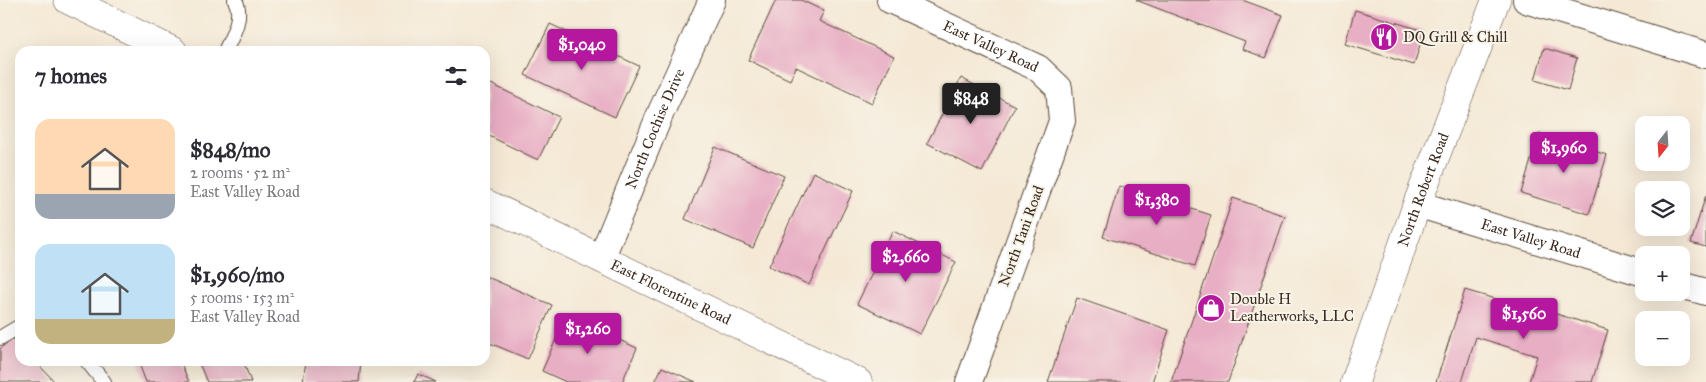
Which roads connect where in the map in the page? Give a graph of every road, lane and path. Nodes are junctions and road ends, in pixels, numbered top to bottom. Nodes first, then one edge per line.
1 (68, 0) edge
2 (235, 0) edge
3 (712, 0) edge
4 (890, 0) edge
5 (1496, 0) edge
6 (1526, 0) edge
7 (163, 46) edge
8 (227, 46) edge
9 (1706, 55) edge
10 (1059, 88) joint
11 (1417, 204) junction
12 (490, 205) edge
13 (601, 259) junction
14 (1635, 270) edge
15 (1690, 288) edge
16 (1706, 292) edge
17 (15, 329) edge
18 (0, 338) edge
19 (91, 366) edge
20 (104, 382) edge
21 (858, 382) edge
22 (969, 382) edge
23 (1356, 382) edge

1 - 7 street
2 - 8 lane
3 - 13 street, North Cochise Drive
4 - 10 street, East Valley Road
5 - 11 street, North Robert Road
6 - 9 street
10 - 22 street, North Tani Road
11 - 14 street, East Valley Road
11 - 23 street, North Robert Road
12 - 13 street, East Florentine Road
13 - 21 street, East Florentine Road
15 - 16 street
17 - 18 lane
19 - 20 lane

